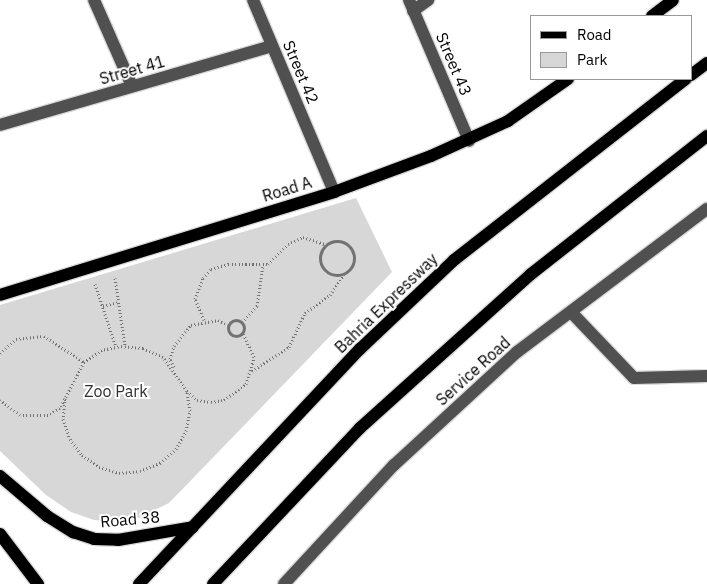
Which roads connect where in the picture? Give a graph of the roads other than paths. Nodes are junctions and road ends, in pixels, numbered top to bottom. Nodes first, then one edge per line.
1 (94, 0) edge
2 (253, 0) edge
3 (428, 0) edge
4 (673, 0) edge
5 (411, 5) edge
6 (653, 15) edge
7 (272, 46) junction
8 (707, 63) edge
9 (692, 74) edge
10 (567, 80) edge
11 (685, 80) edge
12 (132, 86) junction
13 (0, 125) edge
14 (707, 136) edge
15 (469, 141) junction
16 (334, 192) junction
17 (707, 209) edge
18 (0, 295) edge
19 (571, 312) junction
20 (707, 376) edge
21 (0, 476) edge
22 (193, 527) junction
23 (0, 534) edge
24 (38, 584) edge
25 (139, 584) edge
26 (213, 584) edge
27 (284, 584) edge

1 - 12 street
2 - 7 street, Street 42
3 - 5 street
4 - 6 main road
5 - 15 street, Street 43
7 - 12 street, Street 41
7 - 16 street, Street 42
8 - 9 main road
10 - 15 main road, Road A
11 - 22 main road, Bahria Expressway
12 - 13 street, Street 41
14 - 26 main road
15 - 16 main road, Road A
16 - 18 main road, Road A
17 - 19 street, Service Road
19 - 20 street
19 - 27 street, Service Road
21 - 22 main road, Road 38
22 - 25 main road, Bahria Expressway
23 - 24 main road

